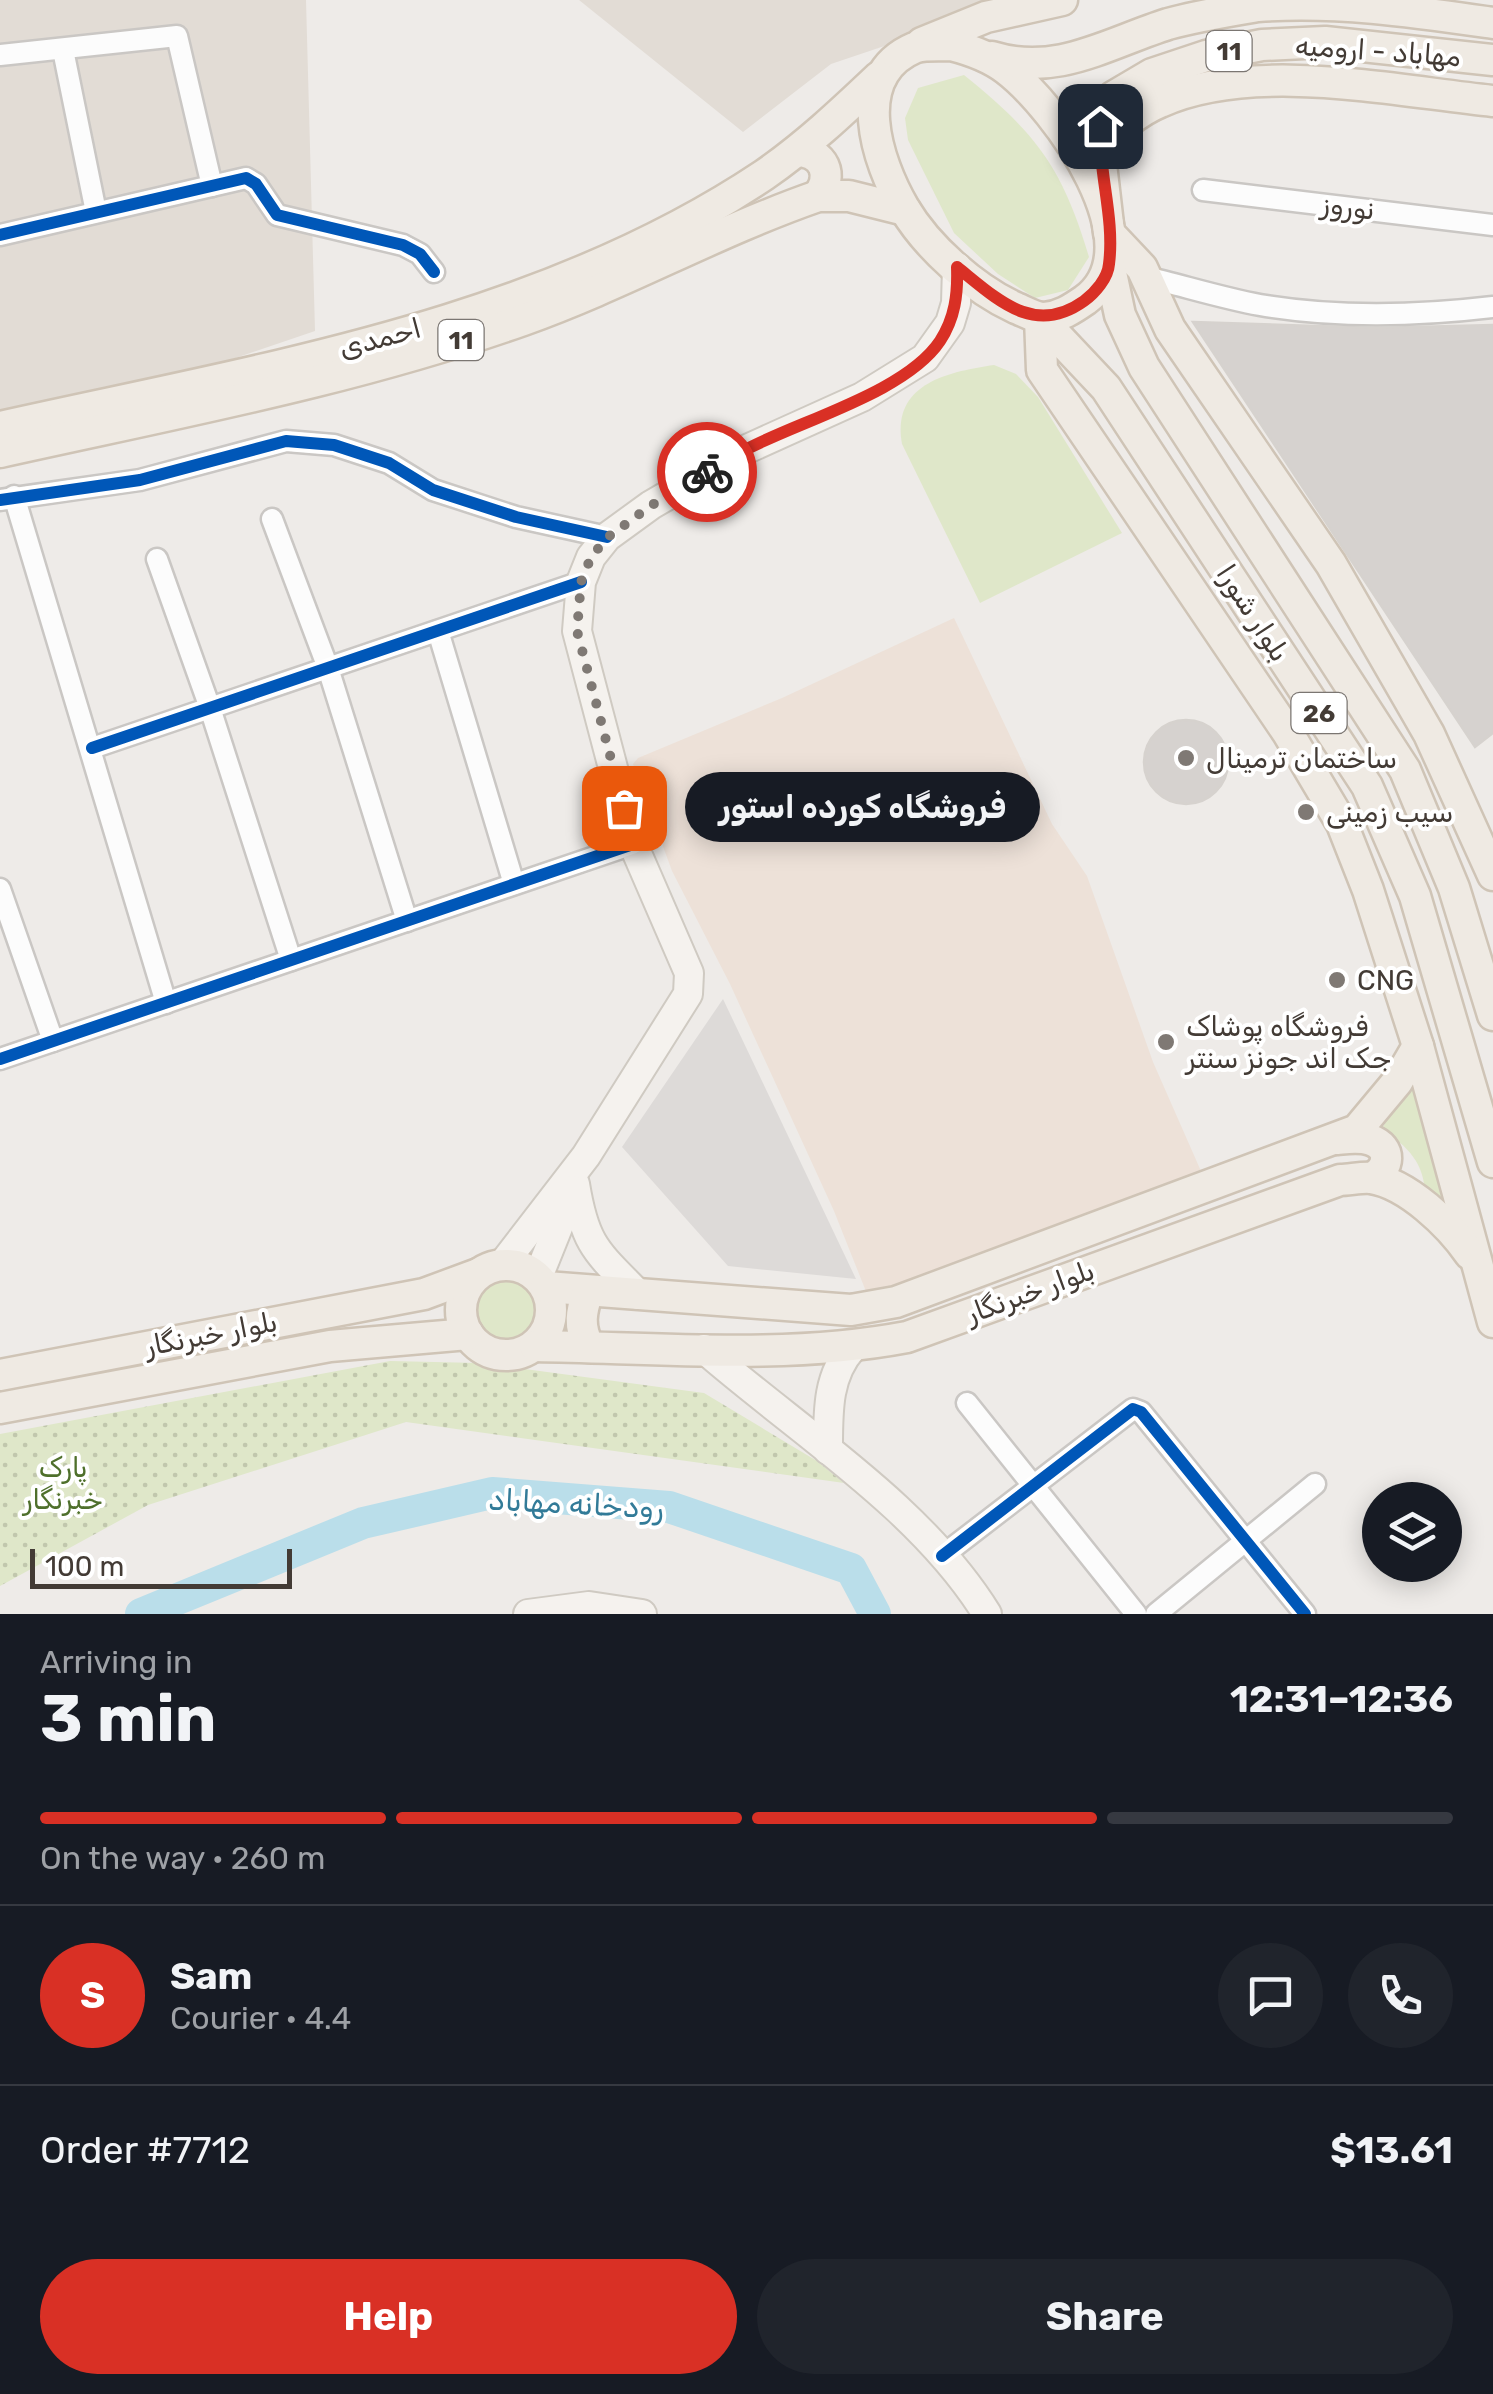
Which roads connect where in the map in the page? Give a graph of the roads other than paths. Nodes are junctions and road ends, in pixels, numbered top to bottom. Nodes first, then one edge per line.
1 (1062, 0) edge
2 (1493, 23) edge
3 (916, 46) junction
4 (1378, 46) junction
5 (62, 50) junction
6 (977, 52) junction
7 (0, 56) edge
8 (1493, 60) edge
9 (879, 78) junction
10 (1493, 99) edge
11 (1099, 147) junction
12 (796, 151) junction
13 (212, 186) junction
14 (1202, 190) dead end
15 (818, 196) junction
16 (905, 210) junction
17 (96, 212) junction
18 (1493, 225) edge
19 (1109, 233) junction
20 (0, 235) edge
21 (957, 267) junction
22 (1110, 268) junction
23 (434, 272) dead end
24 (1146, 277) junction
25 (1493, 307) edge
26 (1040, 318) junction
27 (1144, 368) junction
28 (1106, 388) junction
29 (0, 427) edge
30 (0, 452) edge
31 (1160, 472) junction
32 (7, 498) edge
33 (272, 518) dead end
34 (608, 537) junction
35 (158, 560) dead end
36 (1188, 581) junction
37 (581, 582) junction
38 (438, 631) junction
39 (328, 668) junction
40 (210, 708) junction
41 (92, 748) junction
42 (633, 844) junction
43 (1493, 875) edge
44 (514, 884) junction
45 (0, 889) edge
46 (407, 921) junction
47 (291, 960) junction
48 (166, 1003) junction
49 (1493, 1015) edge
50 (52, 1041) junction
51 (1418, 1046) junction
52 (0, 1059) edge
53 (1330, 1140) junction
54 (586, 1156) junction
55 (1493, 1162) edge
56 (1372, 1178) junction
57 (575, 1184) junction
58 (1480, 1268) junction
59 (490, 1270) junction
60 (542, 1282) junction
61 (588, 1291) junction
62 (424, 1294) junction
63 (639, 1295) junction
64 (1493, 1322) edge
65 (468, 1334) junction
66 (434, 1337) junction
67 (535, 1346) junction
68 (588, 1347) junction
69 (853, 1347) junction
70 (704, 1349) junction
71 (0, 1375) edge
72 (967, 1403) dead end
73 (0, 1408) edge
74 (828, 1450) junction
75 (1315, 1484) dead end
76 (1032, 1485) junction
77 (1246, 1540) junction
78 (942, 1556) junction
79 (589, 1610) edge
80 (528, 1614) edge
81 (642, 1614) edge
82 (987, 1614) edge
83 (1136, 1614) edge
84 (1156, 1614) edge
85 (1305, 1614) edge

1 - 3 main road
2 - 6 main road, 11
3 - 6 main road, 11
3 - 9 main road, 11
4 - 8 main road, مهاباد - ارومیه / 11
4 - 10 main road
4 - 11 main road, مهاباد - ارومیه / 11
5 - 7 street
5 - 13 street
5 - 17 street
6 - 19 main road, 11
9 - 12 main road, احمدی / 11
9 - 16 main road
10 - 11 main road
11 - 19 main road, مهاباد - ارومیه / 11
12 - 15 main road
12 - 29 main road, احمدی / 11
13 - 17 street
13 - 23 street
14 - 18 street, نوروز
15 - 16 main road, احمدی / 11
15 - 30 main road, احمدی / 11
16 - 21 main road
17 - 20 street
19 - 22 main road, 11
19 - 24 main road
21 - 26 main road
21 - 34 main road
22 - 26 main road
22 - 27 main road, بلوار شورا / 26
24 - 25 street
24 - 43 main road
26 - 28 main road, بلوار شورا / 26
26 - 36 main road
27 - 28 main road
27 - 49 main road, بلوار شورا / 26
28 - 31 main road, بلوار شورا / 26
31 - 36 main road
31 - 55 main road, بلوار شورا / 26
32 - 34 street
32 - 41 street
33 - 39 street
34 - 37 main road
35 - 40 street
36 - 51 main road
37 - 38 street
37 - 42 main road
38 - 39 street
38 - 44 street
39 - 40 street
39 - 46 street
40 - 41 street
40 - 47 street
41 - 48 street
42 - 44 street
42 - 54 main road
44 - 46 street
45 - 50 street
46 - 47 street
47 - 48 street
48 - 50 street
50 - 52 street
51 - 53 main road, بلوار خبرنگار
51 - 58 main road
53 - 56 main road
53 - 63 main road, بلوار خبرنگار
54 - 57 main road
54 - 59 main road
56 - 58 main road
56 - 69 main road, بلوار خبرنگار
57 - 60 main road
57 - 63 main road
58 - 64 main road
59 - 60 main road
59 - 62 main road, بلوار خبرنگار
59 - 65 main road
60 - 61 main road, بلوار خبرنگار
60 - 67 main road
61 - 63 main road, بلوار خبرنگار
61 - 68 main road
62 - 66 main road
62 - 71 main road, بلوار خبرنگار
65 - 66 main road, بلوار خبرنگار
65 - 67 main road
66 - 73 main road, بلوار خبرنگار
67 - 68 main road, بلوار خبرنگار
68 - 70 main road, بلوار خبرنگار
69 - 70 main road, بلوار خبرنگار
69 - 74 main road
70 - 74 main road
72 - 76 street
74 - 78 main road
75 - 77 street
76 - 77 street
76 - 78 street
76 - 83 street
77 - 84 street
77 - 85 street
78 - 82 main road
79 - 80 main road
79 - 81 main road

